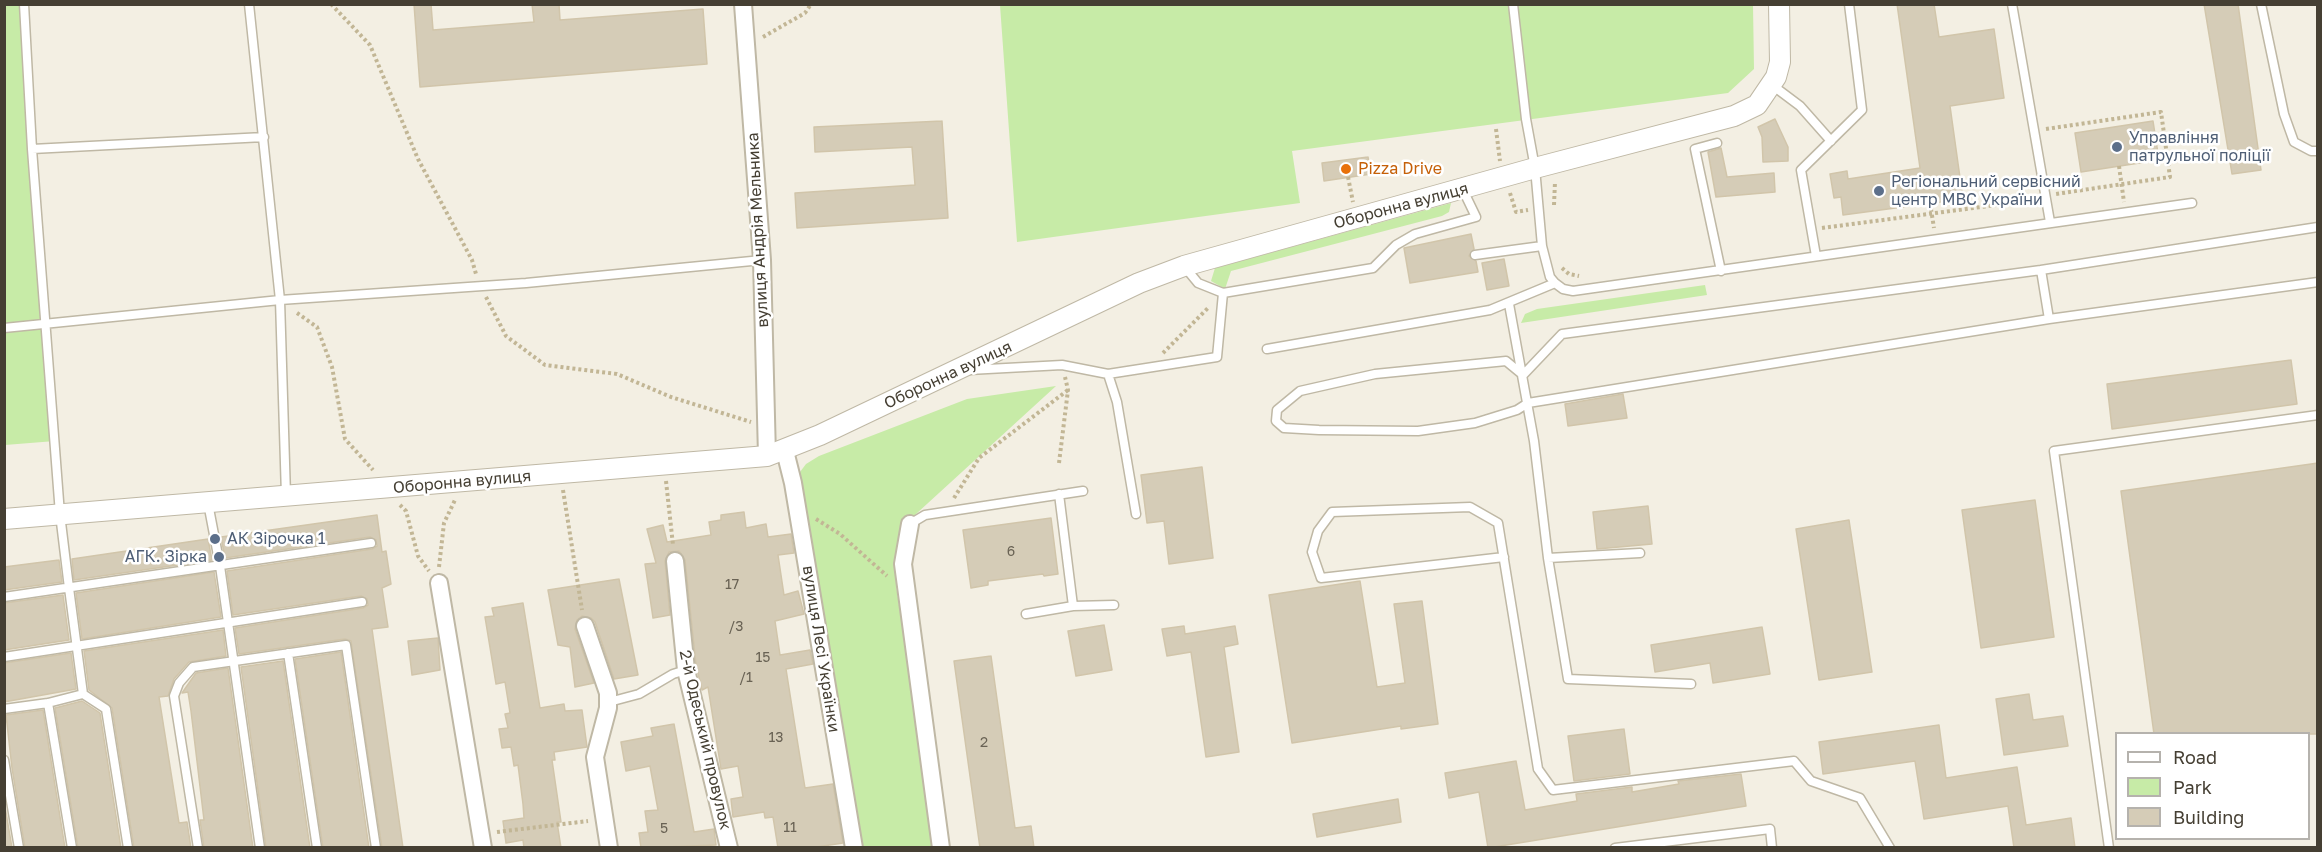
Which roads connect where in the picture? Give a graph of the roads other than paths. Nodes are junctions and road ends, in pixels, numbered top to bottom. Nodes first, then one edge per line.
1 (24, 4) edge
2 (249, 4) edge
3 (1513, 4) edge
4 (1779, 4) edge
5 (1849, 4) edge
6 (2012, 4) edge
7 (2261, 4) edge
8 (739, 6) edge
9 (1772, 85) junction
10 (264, 137) junction
11 (1831, 141) junction
12 (1718, 143) dead end
13 (32, 148) junction
14 (2318, 151) edge
15 (1535, 168) junction
16 (1463, 190) junction
17 (2192, 203) dead end
18 (2050, 222) junction
19 (2318, 227) edge
20 (1542, 246) junction
21 (1475, 255) dead end
22 (1816, 256) junction
23 (762, 260) junction
24 (1184, 266) junction
25 (2041, 270) junction
26 (1722, 271) junction
27 (2318, 282) edge
28 (1555, 283) junction
29 (1223, 293) junction
30 (280, 300) junction
31 (1509, 304) junction
32 (2049, 320) junction
33 (47, 325) junction
34 (4, 327) edge
35 (1267, 349) dead end
36 (957, 371) junction
37 (1108, 374) junction
38 (1523, 375) junction
39 (1528, 403) junction
40 (2318, 415) edge
41 (776, 453) junction
42 (1083, 491) dead end
43 (1059, 494) junction
44 (286, 497) junction
45 (208, 502) junction
46 (60, 514) junction
47 (1136, 514) dead end
48 (4, 519) edge
49 (910, 524) joint
50 (371, 543) dead end
51 (1640, 553) dead end
52 (1504, 558) junction
53 (1548, 558) junction
54 (675, 561) road end
55 (220, 566) junction
56 (439, 583) road end
57 (69, 588) junction
58 (4, 597) edge
59 (362, 602) dead end
60 (1114, 605) dead end
61 (1073, 606) junction
62 (1026, 614) dead end
63 (228, 622) junction
64 (585, 626) road end
65 (77, 647) junction
66 (288, 653) junction
67 (4, 657) edge
68 (234, 662) junction
69 (686, 670) junction
70 (1691, 684) dead end
71 (82, 694) junction
72 (609, 702) junction
73 (48, 703) junction
74 (4, 709) edge
75 (4, 760) edge
76 (482, 841) edge
77 (19, 848) edge
78 (72, 848) edge
79 (128, 848) edge
80 (198, 848) edge
81 (260, 848) edge
82 (317, 848) edge
83 (376, 848) edge
84 (609, 848) edge
85 (729, 848) edge
86 (854, 848) edge
87 (941, 848) edge
88 (1615, 848) edge
89 (1772, 848) edge
90 (1890, 848) edge
91 (2109, 848) edge

1 - 13 lane
2 - 10 lane
3 - 15 lane
4 - 9 street, Оборонна вулиця
5 - 11 lane
6 - 18 lane
7 - 14 lane
8 - 23 street, вулиця Андрія Мельника
9 - 11 lane
9 - 15 street, Оборонна вулиця
10 - 13 lane
10 - 30 lane
11 - 22 lane
12 - 26 lane
13 - 33 lane
15 - 16 street, Оборонна вулиця
15 - 20 lane
16 - 24 street, Оборонна вулиця
16 - 29 lane
17 - 18 lane
18 - 22 lane
19 - 25 lane
20 - 21 lane
20 - 28 lane
22 - 26 lane
23 - 30 lane
23 - 41 street, вулиця Андрія Мельника
24 - 29 lane
24 - 36 street, Оборонна вулиця
25 - 32 lane
25 - 38 lane
26 - 28 lane
27 - 32 lane
28 - 31 lane
29 - 37 lane
30 - 33 lane
30 - 44 lane
31 - 35 lane
31 - 38 lane
32 - 39 lane
33 - 34 lane
33 - 46 lane
36 - 37 lane
36 - 41 street, Оборонна вулиця
37 - 47 lane
38 - 39 lane
38 - 39 lane
39 - 53 lane
40 - 91 lane
41 - 44 street, Оборонна вулиця
41 - 86 street, вулиця Лесі Українки
42 - 43 lane
43 - 49 lane
43 - 61 lane
44 - 45 street, Оборонна вулиця
45 - 46 street, Оборонна вулиця
45 - 55 lane
46 - 48 street, Оборонна вулиця
46 - 57 lane
49 - 87 street
50 - 55 lane
51 - 53 lane
52 - 52 lane
52 - 90 lane
53 - 70 lane
54 - 69 street, 2-й Одеський провулок
55 - 57 lane
55 - 63 lane
56 - 76 street
57 - 58 lane
57 - 65 lane
59 - 63 lane
60 - 61 lane
61 - 62 lane
63 - 65 lane
63 - 68 lane
64 - 72 street
65 - 67 lane
65 - 71 lane
66 - 68 lane
66 - 82 lane
66 - 83 lane
68 - 80 lane
68 - 81 lane
69 - 72 lane
69 - 85 street, 2-й Одеський провулок
71 - 73 lane
71 - 79 lane
72 - 84 street
73 - 74 lane
73 - 78 lane
75 - 77 lane
88 - 89 lane

